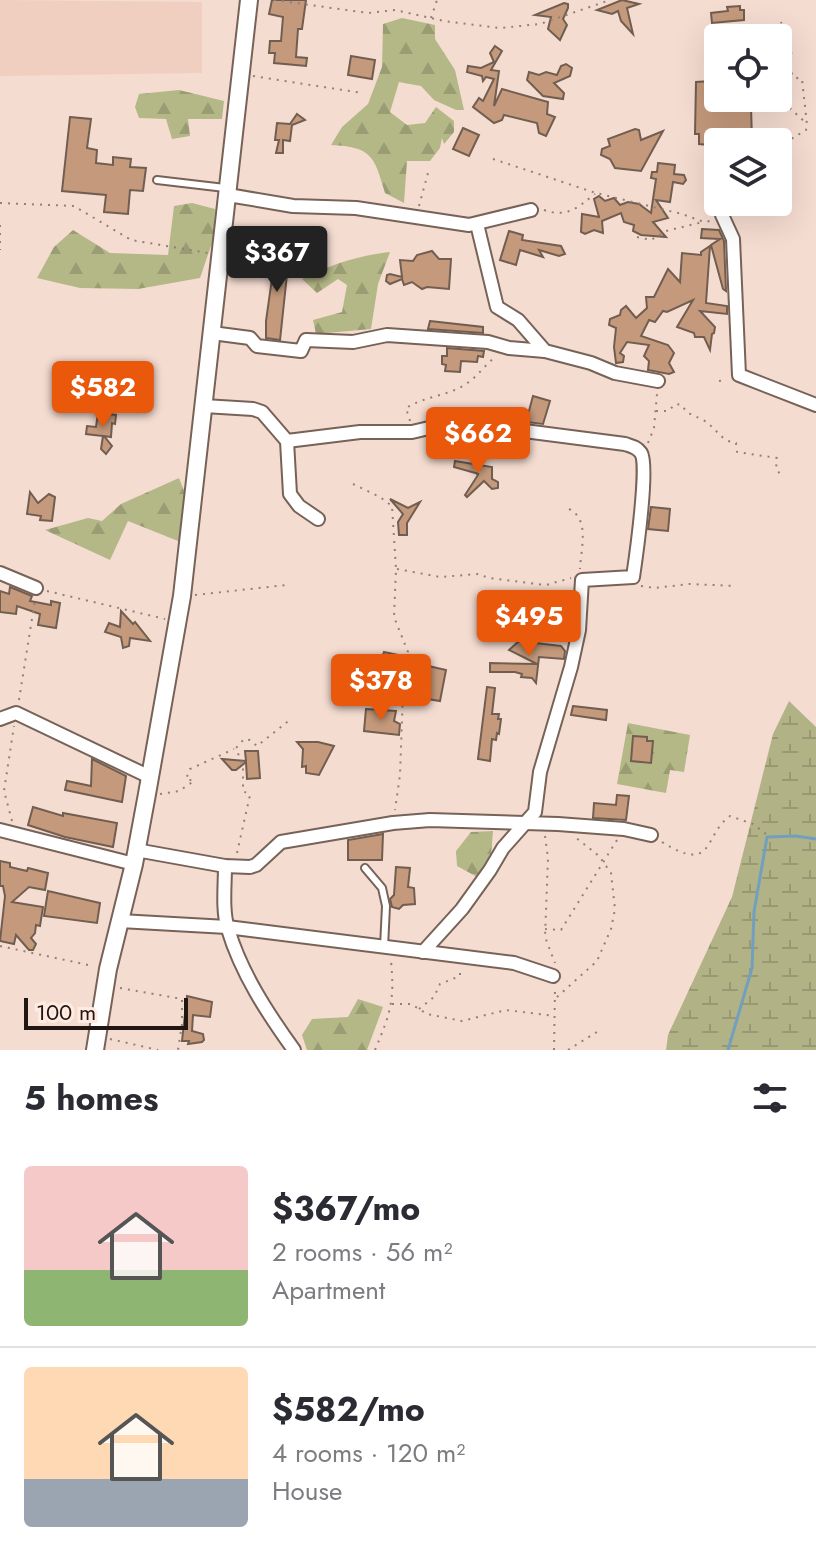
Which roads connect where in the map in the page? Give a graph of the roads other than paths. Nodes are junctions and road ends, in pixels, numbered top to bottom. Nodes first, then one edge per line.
1 (248, 0) edge
2 (157, 180) dead end
3 (228, 192) junction
4 (531, 210) road end
5 (722, 216) edge
6 (477, 224) junction
7 (212, 333) junction
8 (545, 351) junction
9 (658, 381) road end
10 (816, 405) edge
11 (204, 406) junction
12 (287, 441) junction
13 (318, 519) dead end
14 (0, 573) edge
15 (36, 588) road end
16 (0, 719) edge
17 (150, 777) junction
18 (523, 823) junction
19 (0, 830) edge
20 (651, 835) road end
21 (135, 857) junction
22 (230, 866) junction
23 (365, 868) dead end
24 (120, 921) junction
25 (227, 927) junction
26 (387, 948) junction
27 (423, 952) junction
28 (553, 976) road end
29 (96, 1043) edge
30 (294, 1050) edge

1 - 3 street
2 - 3 lane
3 - 6 street
3 - 7 street
4 - 6 street
5 - 10 street
6 - 8 street
7 - 8 street
7 - 11 street
8 - 9 street
11 - 12 street
11 - 17 street
12 - 13 street
12 - 18 street
14 - 15 street
16 - 17 street
17 - 21 street
18 - 20 street
18 - 22 street
18 - 27 street
19 - 21 street
21 - 22 street
21 - 24 street
22 - 25 street
23 - 26 lane
24 - 25 street
24 - 29 street
25 - 26 street
25 - 30 street
26 - 27 street
27 - 28 street

